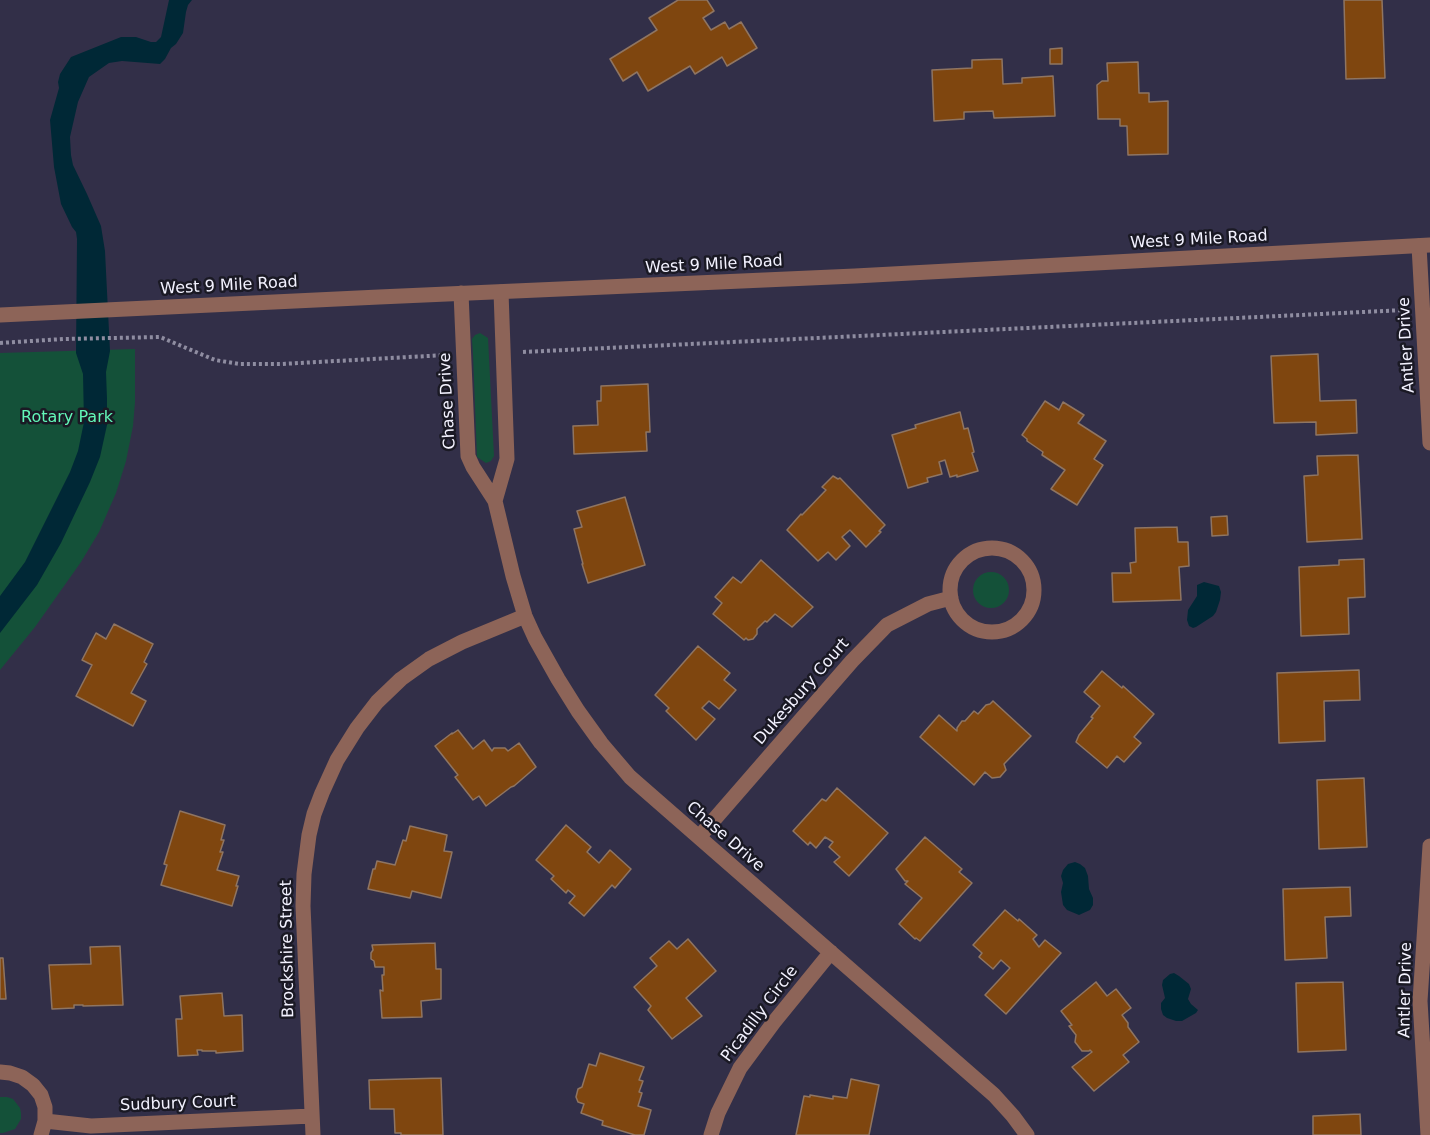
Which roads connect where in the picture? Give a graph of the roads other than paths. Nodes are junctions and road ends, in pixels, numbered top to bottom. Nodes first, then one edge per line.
1 (1424, 245) edge
2 (501, 292) junction
3 (461, 293) junction
4 (0, 315) edge
5 (1430, 443) edge
6 (495, 501) junction
7 (951, 598) junction
8 (525, 616) junction
9 (699, 837) junction
10 (1430, 846) edge
11 (831, 952) junction
12 (0, 1072) edge
13 (312, 1116) junction
14 (43, 1128) edge
15 (313, 1135) edge
16 (711, 1135) edge
17 (1027, 1135) edge
18 (1428, 1135) edge

1 - 2 street, West 9 Mile Road
1 - 5 street, Antler Drive
2 - 3 street, West 9 Mile Road
2 - 6 street, Chase Drive
3 - 4 street, West 9 Mile Road
3 - 6 street, Chase Drive
6 - 8 street, Chase Drive
7 - 7 street
7 - 9 street, Dukesbury Court
8 - 9 street, Chase Drive
8 - 13 street, Brockshire Street
9 - 11 street, Chase Drive
10 - 18 street, Antler Drive
11 - 16 street, Picadilly Circle
11 - 17 street, Chase Drive
12 - 14 street, Sudbury Court
13 - 14 street, Sudbury Court
13 - 15 street, Brockshire Street

